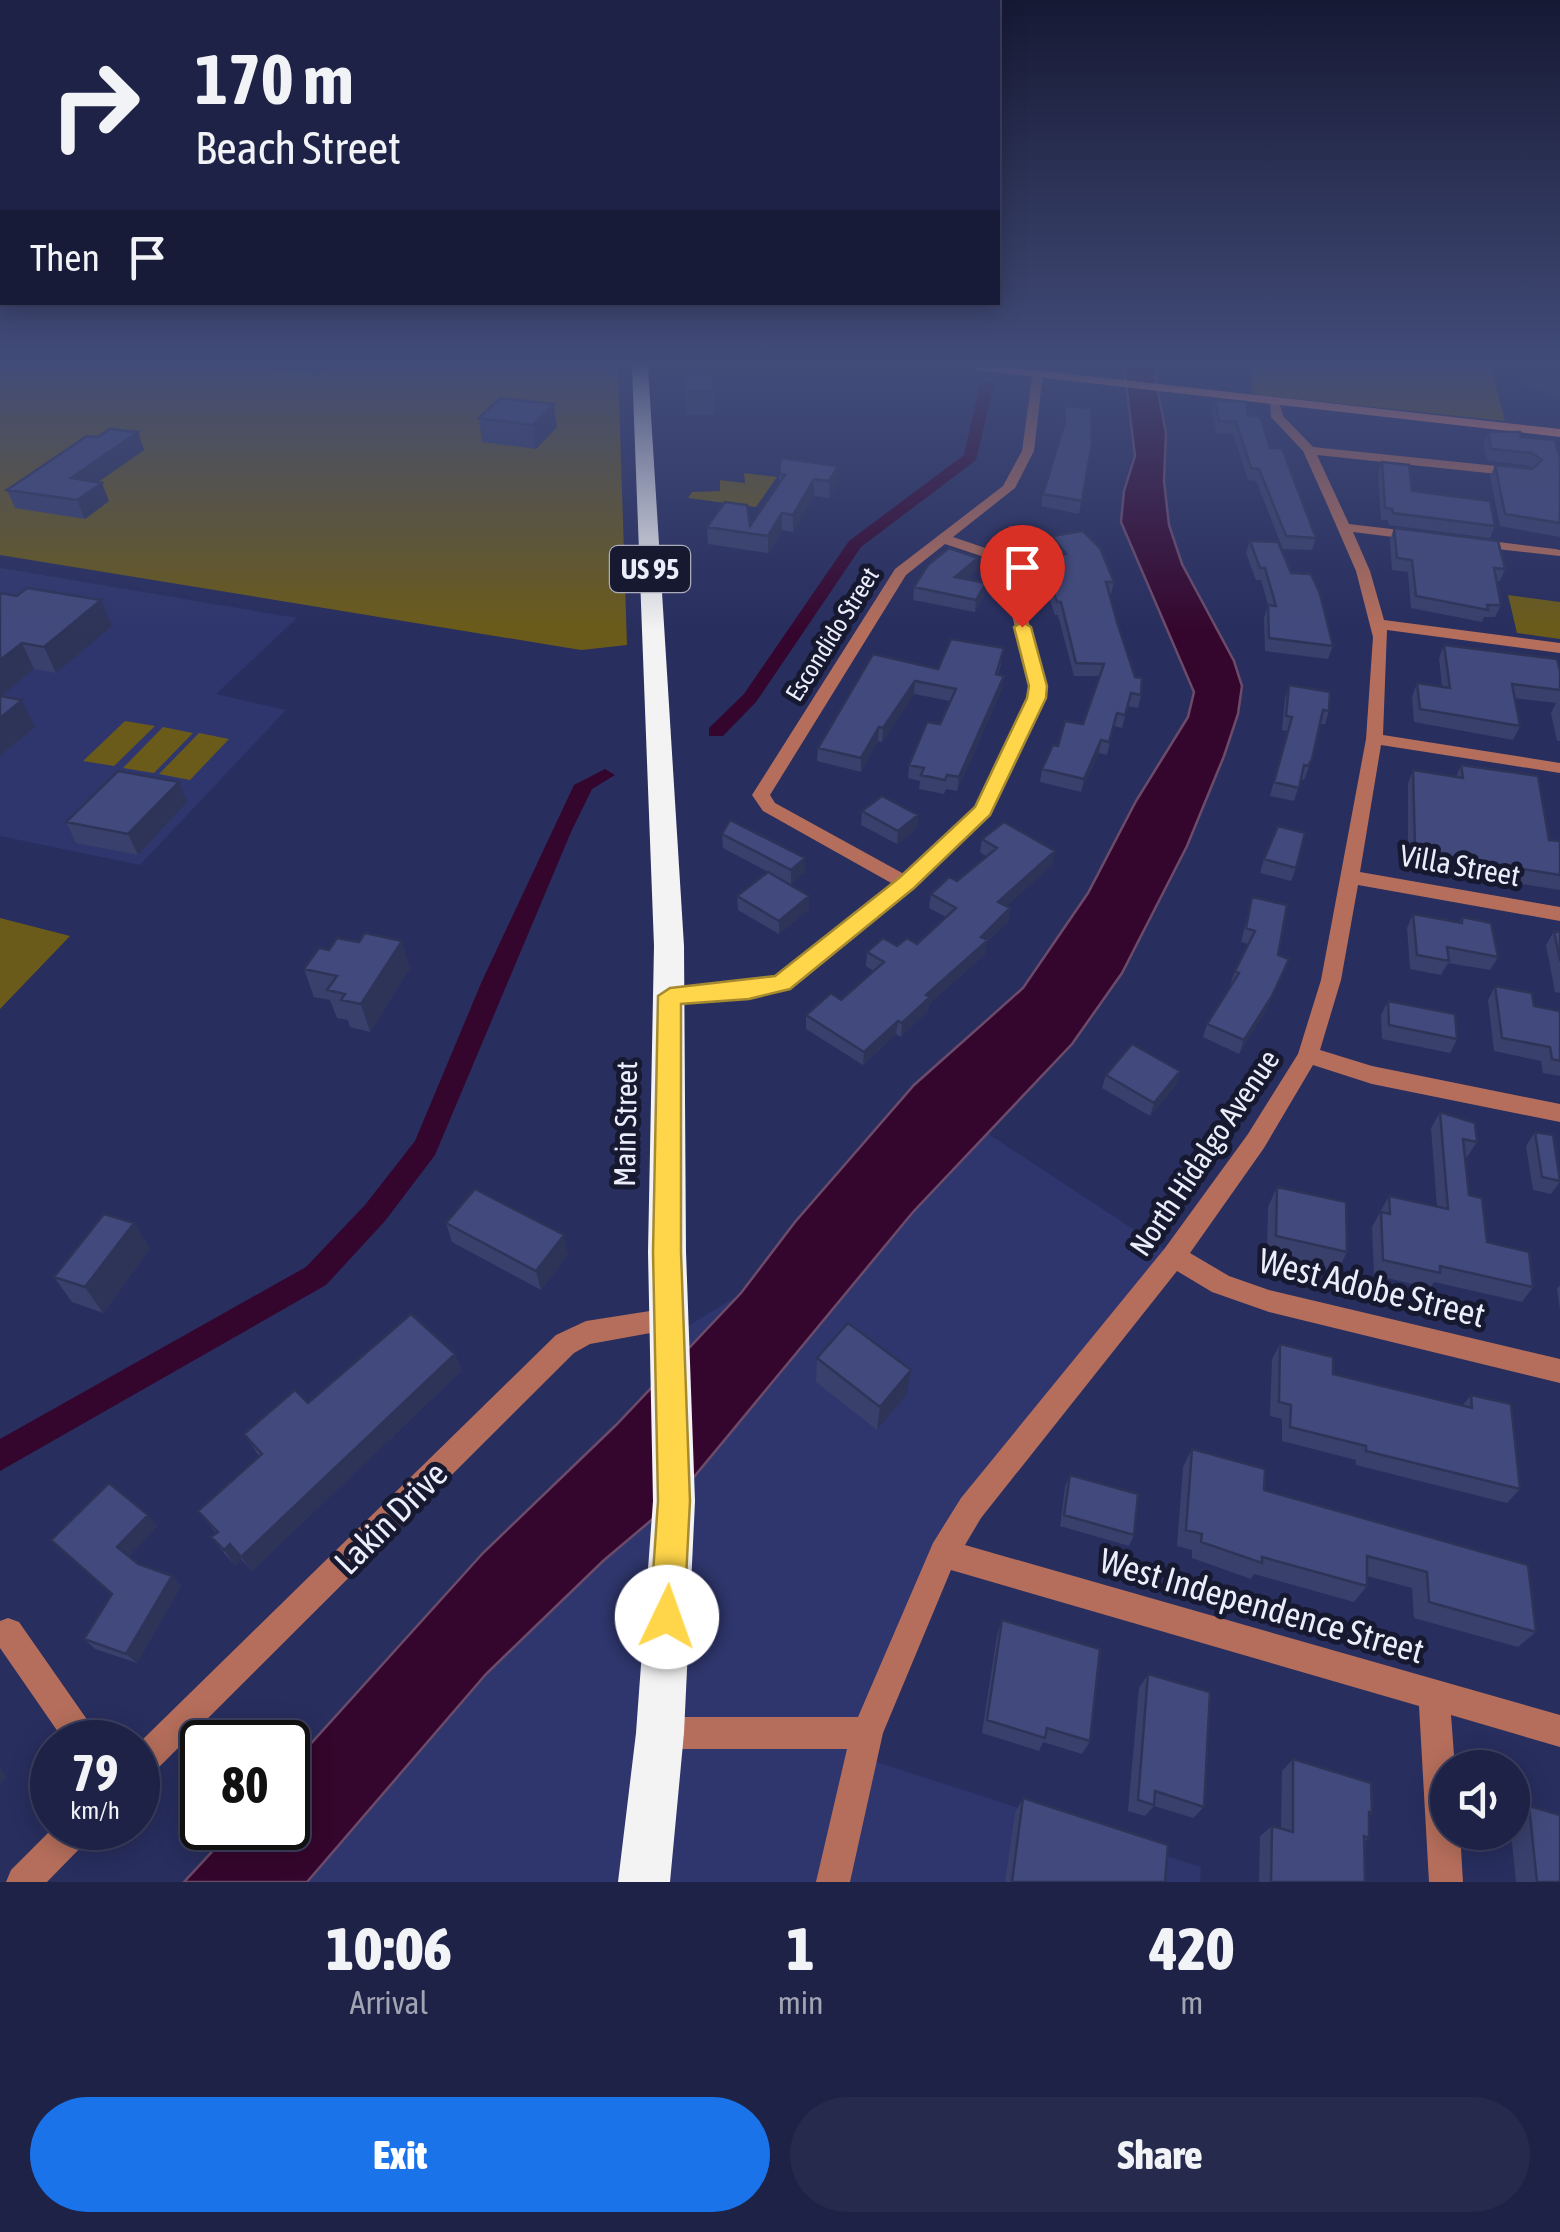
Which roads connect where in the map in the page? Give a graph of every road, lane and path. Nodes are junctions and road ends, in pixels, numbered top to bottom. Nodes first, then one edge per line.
1 (644, 455) edge
2 (1026, 455) edge
3 (1311, 455) edge
4 (1355, 455) edge
5 (1527, 473) edge
6 (1344, 527) junction
7 (942, 538) junction
8 (1440, 539) edge
9 (1460, 541) edge
10 (1555, 553) dead end
11 (1380, 624) junction
12 (1560, 648) edge
13 (1374, 739) junction
14 (1560, 768) edge
15 (1350, 877) junction
16 (906, 883) junction
17 (1560, 914) edge
18 (670, 996) junction
19 (1308, 1055) junction
20 (1560, 1113) edge
21 (1174, 1256) junction
22 (669, 1320) junction
23 (1560, 1371) edge
24 (943, 1553) junction
25 (8, 1633) dead end
26 (1434, 1695) junction
27 (69, 1720) edge
28 (1560, 1731) edge
29 (660, 1733) junction
30 (867, 1733) junction
31 (160, 1744) edge
32 (54, 1850) edge
33 (23, 1882) edge
34 (644, 1882) edge
35 (833, 1882) edge
36 (1446, 1882) edge

1 - 18 highway, Main Street / US 95
2 - 7 street, Escondido Street
3 - 6 street, North Hidalgo Avenue
4 - 5 street
6 - 8 street
6 - 11 street, North Hidalgo Avenue
7 - 16 street
7 - 16 street, Escondido Street
9 - 10 street
11 - 12 street
11 - 13 street, North Hidalgo Avenue
13 - 14 street
13 - 15 street, North Hidalgo Avenue
15 - 17 street, Villa Street
15 - 19 street, North Hidalgo Avenue
16 - 18 street
18 - 22 highway, Main Street / US 95
19 - 20 street
19 - 21 street, North Hidalgo Avenue
21 - 23 street, West Adobe Street
21 - 24 street, North Hidalgo Avenue
22 - 29 highway, Main Street / US 95
22 - 31 street, Lakin Drive
24 - 26 street, West Independence Street
24 - 30 street, North Hidalgo Avenue
25 - 27 street
26 - 28 street, West Independence Street
26 - 36 street
29 - 30 street
29 - 34 highway, Main Street / US 95
30 - 35 street, North Hidalgo Avenue
32 - 33 street

